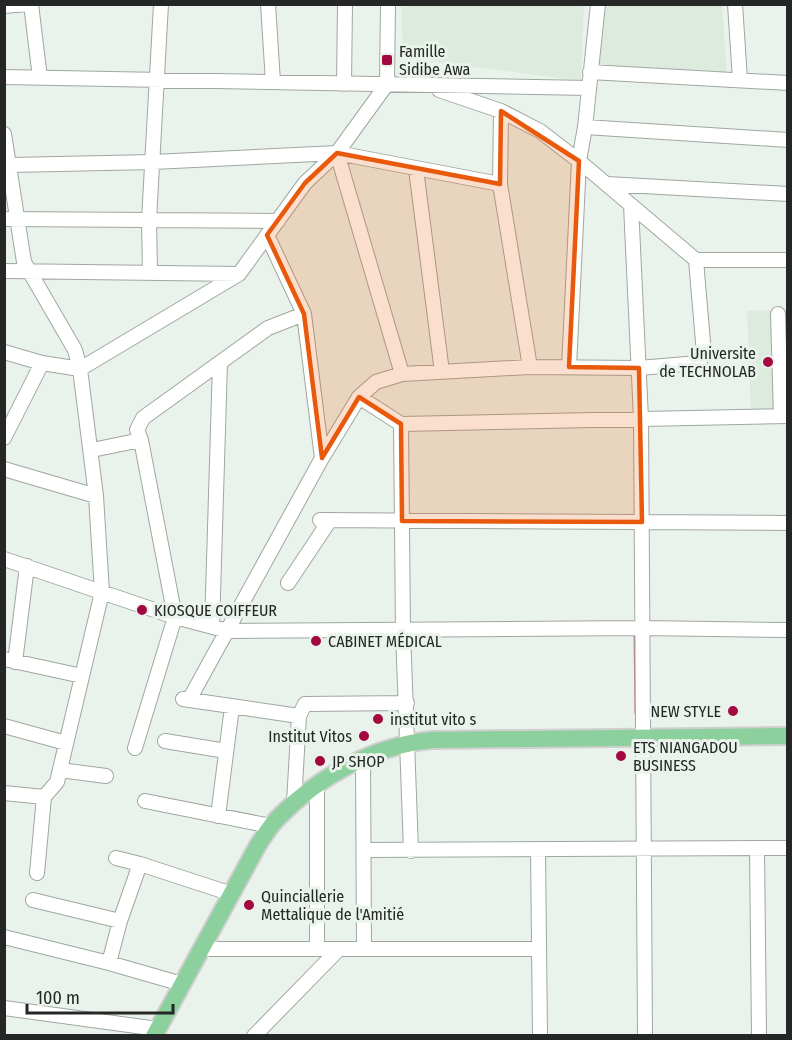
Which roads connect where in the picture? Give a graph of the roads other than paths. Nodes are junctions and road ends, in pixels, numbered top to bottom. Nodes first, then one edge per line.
1 (29, 4) edge
2 (161, 4) edge
3 (268, 4) edge
4 (345, 4) edge
5 (388, 4) edge
6 (598, 4) edge
7 (735, 4) edge
8 (4, 6) edge
9 (590, 72) junction
10 (4, 77) edge
11 (40, 78) junction
12 (157, 80) junction
13 (740, 80) junction
14 (273, 82) junction
15 (788, 83) edge
16 (344, 84) junction
17 (387, 84) junction
18 (425, 85) junction
19 (589, 88) junction
20 (501, 111) junction
21 (585, 127) junction
22 (4, 134) edge
23 (788, 140) edge
24 (337, 153) junction
25 (8, 159) edge
26 (579, 160) junction
27 (153, 162) junction
28 (416, 169) junction
29 (500, 184) junction
30 (607, 184) junction
31 (788, 194) edge
32 (631, 205) junction
33 (11, 219) edge
34 (149, 220) junction
35 (278, 221) junction
36 (267, 235) junction
37 (696, 260) junction
38 (788, 261) edge
39 (27, 270) junction
40 (4, 271) edge
41 (150, 272) junction
42 (239, 274) junction
43 (304, 314) junction
44 (778, 314) dead end
45 (4, 352) edge
46 (42, 363) junction
47 (220, 363) junction
48 (530, 367) junction
49 (569, 367) junction
50 (639, 368) junction
51 (80, 369) junction
52 (442, 372) junction
53 (402, 374) junction
54 (359, 397) junction
55 (11, 412) edge
56 (784, 416) edge
57 (641, 419) junction
58 (401, 424) junction
59 (4, 438) edge
60 (141, 440) junction
61 (92, 450) junction
62 (322, 458) junction
63 (4, 469) edge
64 (96, 496) junction
65 (402, 521) junction
66 (642, 522) junction
67 (788, 523) edge
68 (4, 559) edge
69 (27, 566) junction
70 (288, 583) dead end
71 (102, 592) junction
72 (176, 617) junction
73 (212, 627) junction
74 (642, 628) junction
75 (788, 630) edge
76 (228, 631) junction
77 (403, 631) junction
78 (10, 661) edge
79 (82, 676) junction
80 (407, 703) junction
81 (232, 707) junction
82 (299, 716) junction
83 (4, 726) edge
84 (788, 736) edge
85 (643, 738) junction
86 (165, 741) dead end
87 (409, 742) junction
88 (66, 743) junction
89 (135, 748) dead end
90 (226, 751) junction
91 (363, 759) junction
92 (60, 770) junction
93 (106, 776) dead end
94 (318, 785) junction
95 (4, 793) edge
96 (44, 797) junction
97 (145, 801) dead end
98 (294, 803) junction
99 (218, 816) junction
100 (271, 826) junction
101 (644, 848) junction
102 (757, 848) junction
103 (788, 848) edge
104 (538, 849) junction
105 (364, 850) junction
106 (411, 851) junction
107 (116, 858) dead end
108 (140, 864) junction
109 (37, 873) dead end
110 (232, 894) junction
111 (33, 900) dead end
112 (120, 921) junction
113 (4, 937) edge
114 (202, 949) junction
115 (318, 949) junction
116 (339, 949) junction
117 (364, 949) junction
118 (539, 949) junction
119 (109, 963) junction
120 (182, 984) junction
121 (4, 1008) edge
122 (156, 1032) edge
123 (254, 1035) edge
124 (540, 1035) edge
125 (645, 1035) edge
126 (759, 1035) edge

1 - 8 street
1 - 11 street
2 - 12 street
3 - 14 street
4 - 16 street
5 - 17 street
6 - 9 street
7 - 13 street
9 - 13 street
9 - 19 street
10 - 11 street
11 - 12 street
12 - 14 street
12 - 27 street
13 - 15 street
14 - 16 street
16 - 17 street
17 - 18 street
17 - 24 street
18 - 19 street
18 - 20 street
19 - 21 street
20 - 26 street
20 - 29 street
21 - 23 street
21 - 26 street
22 - 25 street
24 - 27 street
24 - 28 street
24 - 35 street
24 - 53 street
25 - 27 street
25 - 33 street
26 - 30 street
26 - 49 street
27 - 34 street
28 - 29 street
28 - 52 street
29 - 48 street
30 - 31 street
30 - 32 street
32 - 37 street
32 - 50 street
33 - 34 street
33 - 39 street
34 - 35 street
34 - 41 street
35 - 36 street
36 - 42 street
36 - 43 street
37 - 38 street
37 - 50 street
39 - 40 street
39 - 41 street
39 - 51 street
41 - 42 street
42 - 51 street
43 - 47 street
43 - 62 street
44 - 56 street
45 - 46 street
46 - 51 street
46 - 55 street
47 - 60 street
47 - 73 street
48 - 49 street
48 - 52 street
49 - 50 street
50 - 57 street
51 - 61 street
52 - 53 street
53 - 54 street
54 - 58 street
54 - 62 street
55 - 59 street
56 - 57 street
57 - 58 street
57 - 66 street
58 - 65 street
60 - 61 street
60 - 72 street
61 - 64 street
62 - 76 street
63 - 64 street
64 - 71 street
65 - 66 street
65 - 70 street
65 - 77 street
66 - 67 street
66 - 74 street
68 - 69 street
69 - 71 street
69 - 78 street
71 - 72 street
71 - 79 street
72 - 73 street
72 - 89 street
73 - 76 street
74 - 75 street
74 - 77 street
74 - 85 street
76 - 77 street
76 - 81 street
77 - 80 street
78 - 79 street
79 - 88 street
80 - 82 street
80 - 87 street
81 - 82 street
81 - 90 street
82 - 98 street
83 - 88 street
84 - 85 main road
85 - 87 main road
85 - 101 street
86 - 90 street
87 - 91 main road
87 - 106 street
88 - 92 street
90 - 99 street
91 - 94 main road
91 - 105 street
92 - 93 street
92 - 96 street
94 - 98 main road
94 - 115 street
95 - 96 street
96 - 109 street
97 - 99 street
98 - 100 main road
99 - 100 street
100 - 110 main road
101 - 102 street
101 - 104 street
101 - 125 street
102 - 103 street
102 - 126 street
104 - 106 street
104 - 118 street
105 - 106 street
105 - 117 street
107 - 108 street
108 - 110 street
108 - 112 street
110 - 114 main road
111 - 112 street
112 - 119 street
113 - 119 street
114 - 115 street
114 - 120 main road
115 - 116 street
116 - 117 street
116 - 123 street
117 - 118 street
118 - 124 street
119 - 120 street
120 - 122 main road
121 - 122 street

